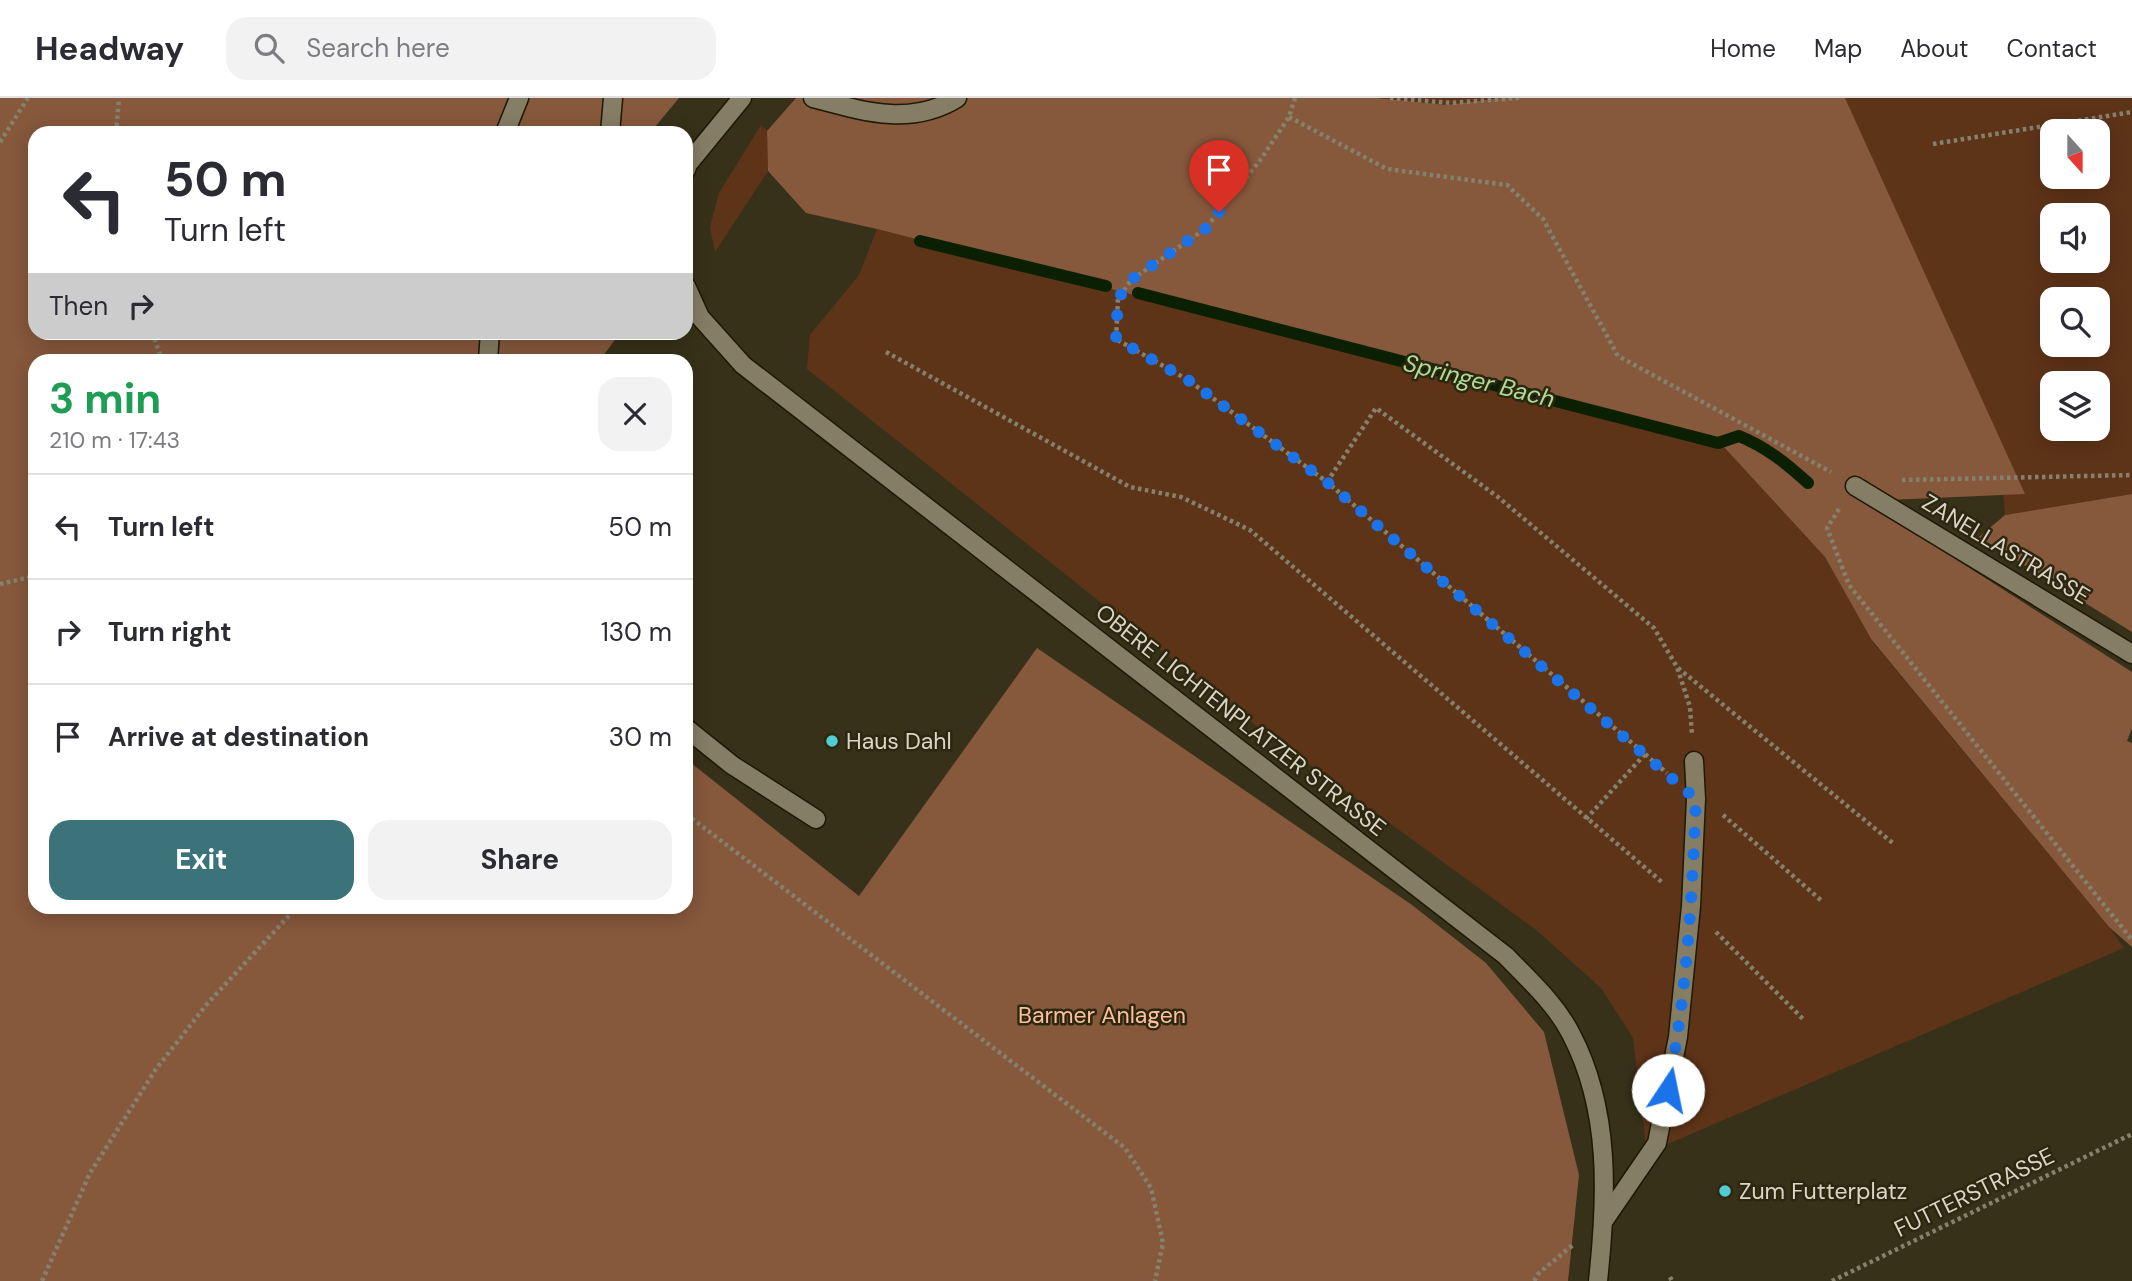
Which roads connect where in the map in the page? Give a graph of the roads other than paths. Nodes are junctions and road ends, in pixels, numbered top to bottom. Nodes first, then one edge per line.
1 (519, 98) edge
2 (613, 98) edge
3 (742, 98) edge
4 (814, 98) edge
5 (957, 98) edge
6 (508, 126) edge
7 (611, 126) edge
8 (693, 158) edge
9 (693, 317) edge
10 (1855, 485) road end
11 (2132, 654) edge
12 (693, 734) edge
13 (1695, 761) road end
14 (816, 819) dead end
15 (1605, 1219) junction
16 (1598, 1281) edge

1 - 6 main road
2 - 7 main road
3 - 8 main road
4 - 5 main road
9 - 15 main road, OBERE LICHTENPLATZER STRASSE
10 - 11 main road, ZANELLASTRASSE
12 - 14 main road
13 - 15 main road
15 - 16 main road, OBERE LICHTENPLATZER STRASSE

